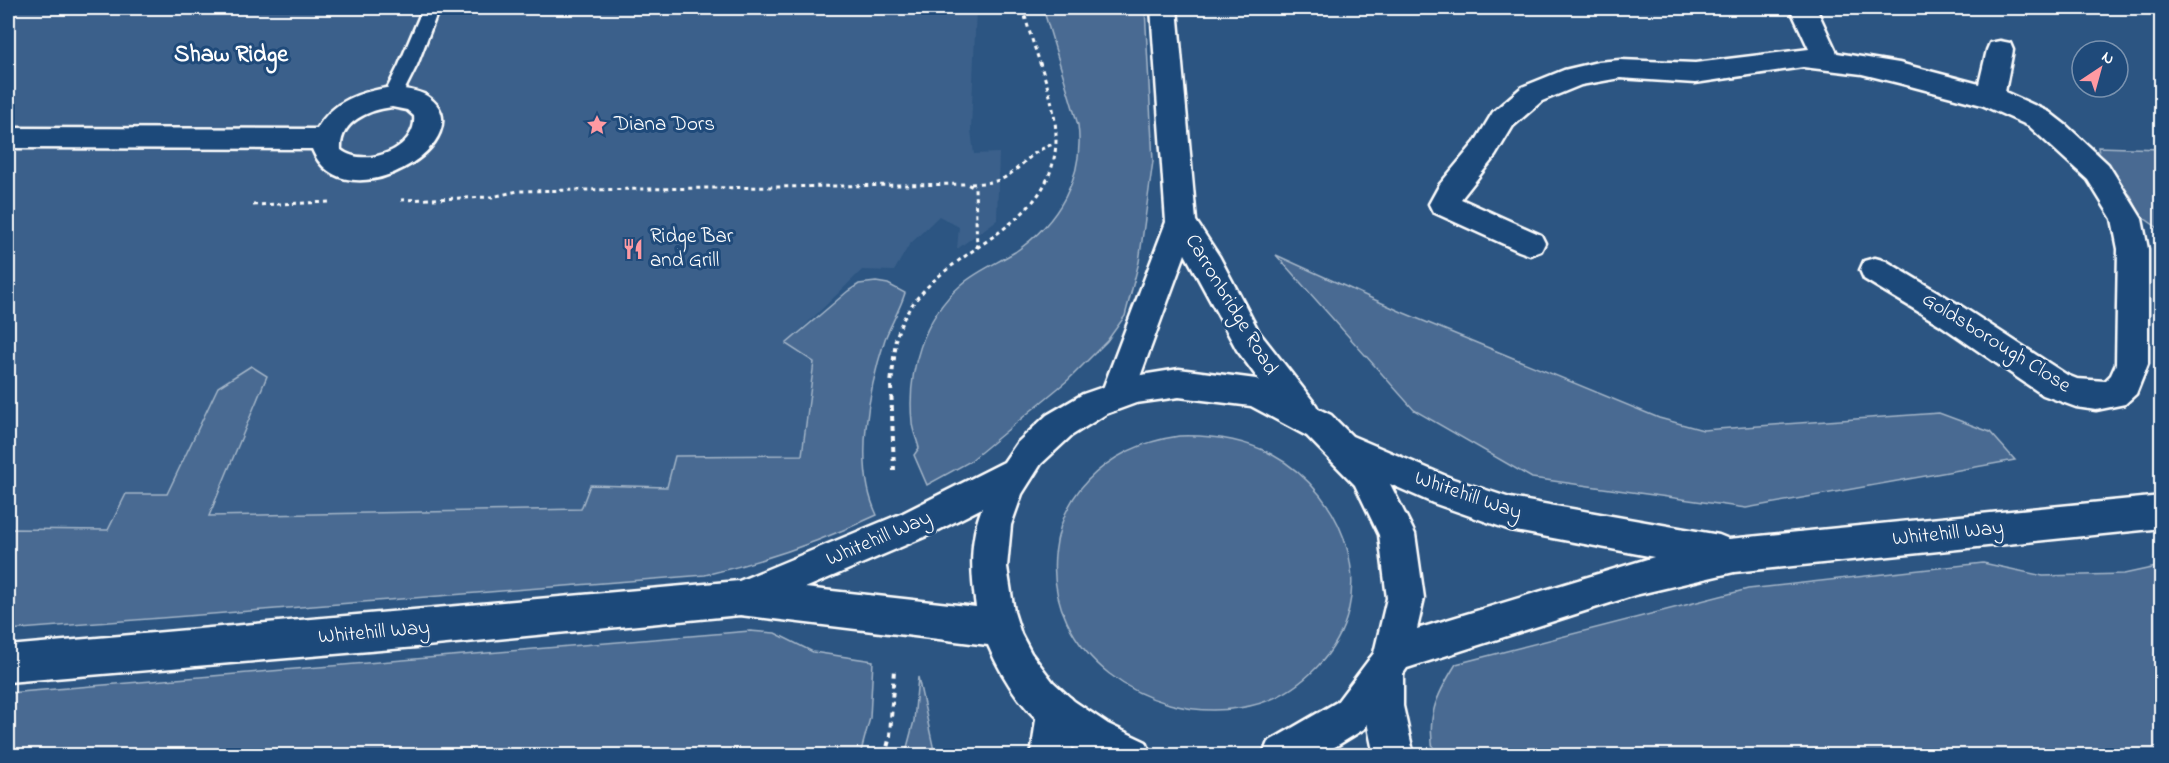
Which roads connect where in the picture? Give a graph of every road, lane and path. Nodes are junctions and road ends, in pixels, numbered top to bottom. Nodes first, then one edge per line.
1 (431, 8) edge
2 (1023, 8) edge
3 (1164, 8) edge
4 (1803, 8) edge
5 (2000, 50) dead end
6 (1827, 60) junction
7 (392, 97) junction
8 (1990, 97) junction
9 (8, 138) edge
10 (326, 139) junction
11 (1055, 144) junction
12 (967, 184) junction
13 (395, 200) dead end
14 (334, 202) dead end
15 (253, 205) dead end
16 (1181, 222) junction
17 (1530, 243) dead end
18 (977, 248) junction
19 (1875, 270) dead end
20 (1118, 394) junction
21 (1304, 415) junction
22 (1347, 449) junction
23 (894, 471) dead end
24 (1013, 474) junction
25 (2162, 512) edge
26 (1734, 555) junction
27 (740, 598) junction
28 (999, 628) junction
29 (1389, 662) junction
30 (8, 664) edge
31 (894, 669) dead end
32 (1057, 712) junction
33 (885, 756) edge
34 (1051, 756) edge
35 (1131, 756) edge
36 (1282, 756) edge
37 (1394, 756) edge

1 - 7 lane
2 - 11 path
3 - 16 street, Carronbridge Road
4 - 6 street
5 - 8 street
6 - 8 street, Goldsborough Close
6 - 17 street, Goldsborough Close
7 - 10 street
7 - 10 street
8 - 19 street, Goldsborough Close
9 - 10 street
11 - 12 path
11 - 18 path
12 - 13 path
12 - 18 path
14 - 15 path
16 - 20 street, Carronbridge Road
16 - 21 street, Carronbridge Road
18 - 23 path
20 - 21 street
20 - 24 street
21 - 22 street
22 - 26 street, Whitehill Way
22 - 29 street
24 - 27 street, Whitehill Way
24 - 28 street
25 - 26 street, Whitehill Way
26 - 29 street, Whitehill Way
27 - 28 street, Whitehill Way
27 - 30 street, Whitehill Way
28 - 32 street
29 - 36 street
29 - 37 street
31 - 33 path
32 - 34 street
32 - 35 street

